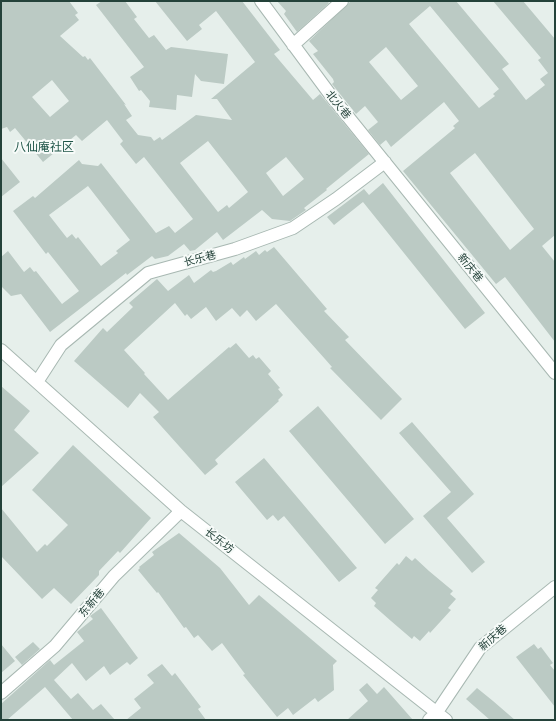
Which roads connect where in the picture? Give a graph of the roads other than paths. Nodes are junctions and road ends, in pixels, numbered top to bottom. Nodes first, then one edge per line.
1 (261, 1) edge
2 (342, 1) edge
3 (293, 45) junction
4 (385, 162) junction
5 (1, 350) edge
6 (555, 373) edge
7 (37, 382) junction
8 (181, 510) junction
9 (555, 587) edge
10 (1, 693) edge
11 (437, 717) edge

1 - 3 street, 北火巷
2 - 3 street
3 - 4 street, 北火巷
4 - 6 street, 新庆巷
4 - 7 street, 长乐巷
5 - 7 street, 长乐坊
7 - 8 street, 长乐坊
8 - 10 street, 东新巷
8 - 11 street, 长乐坊
9 - 11 street, 新庆巷

